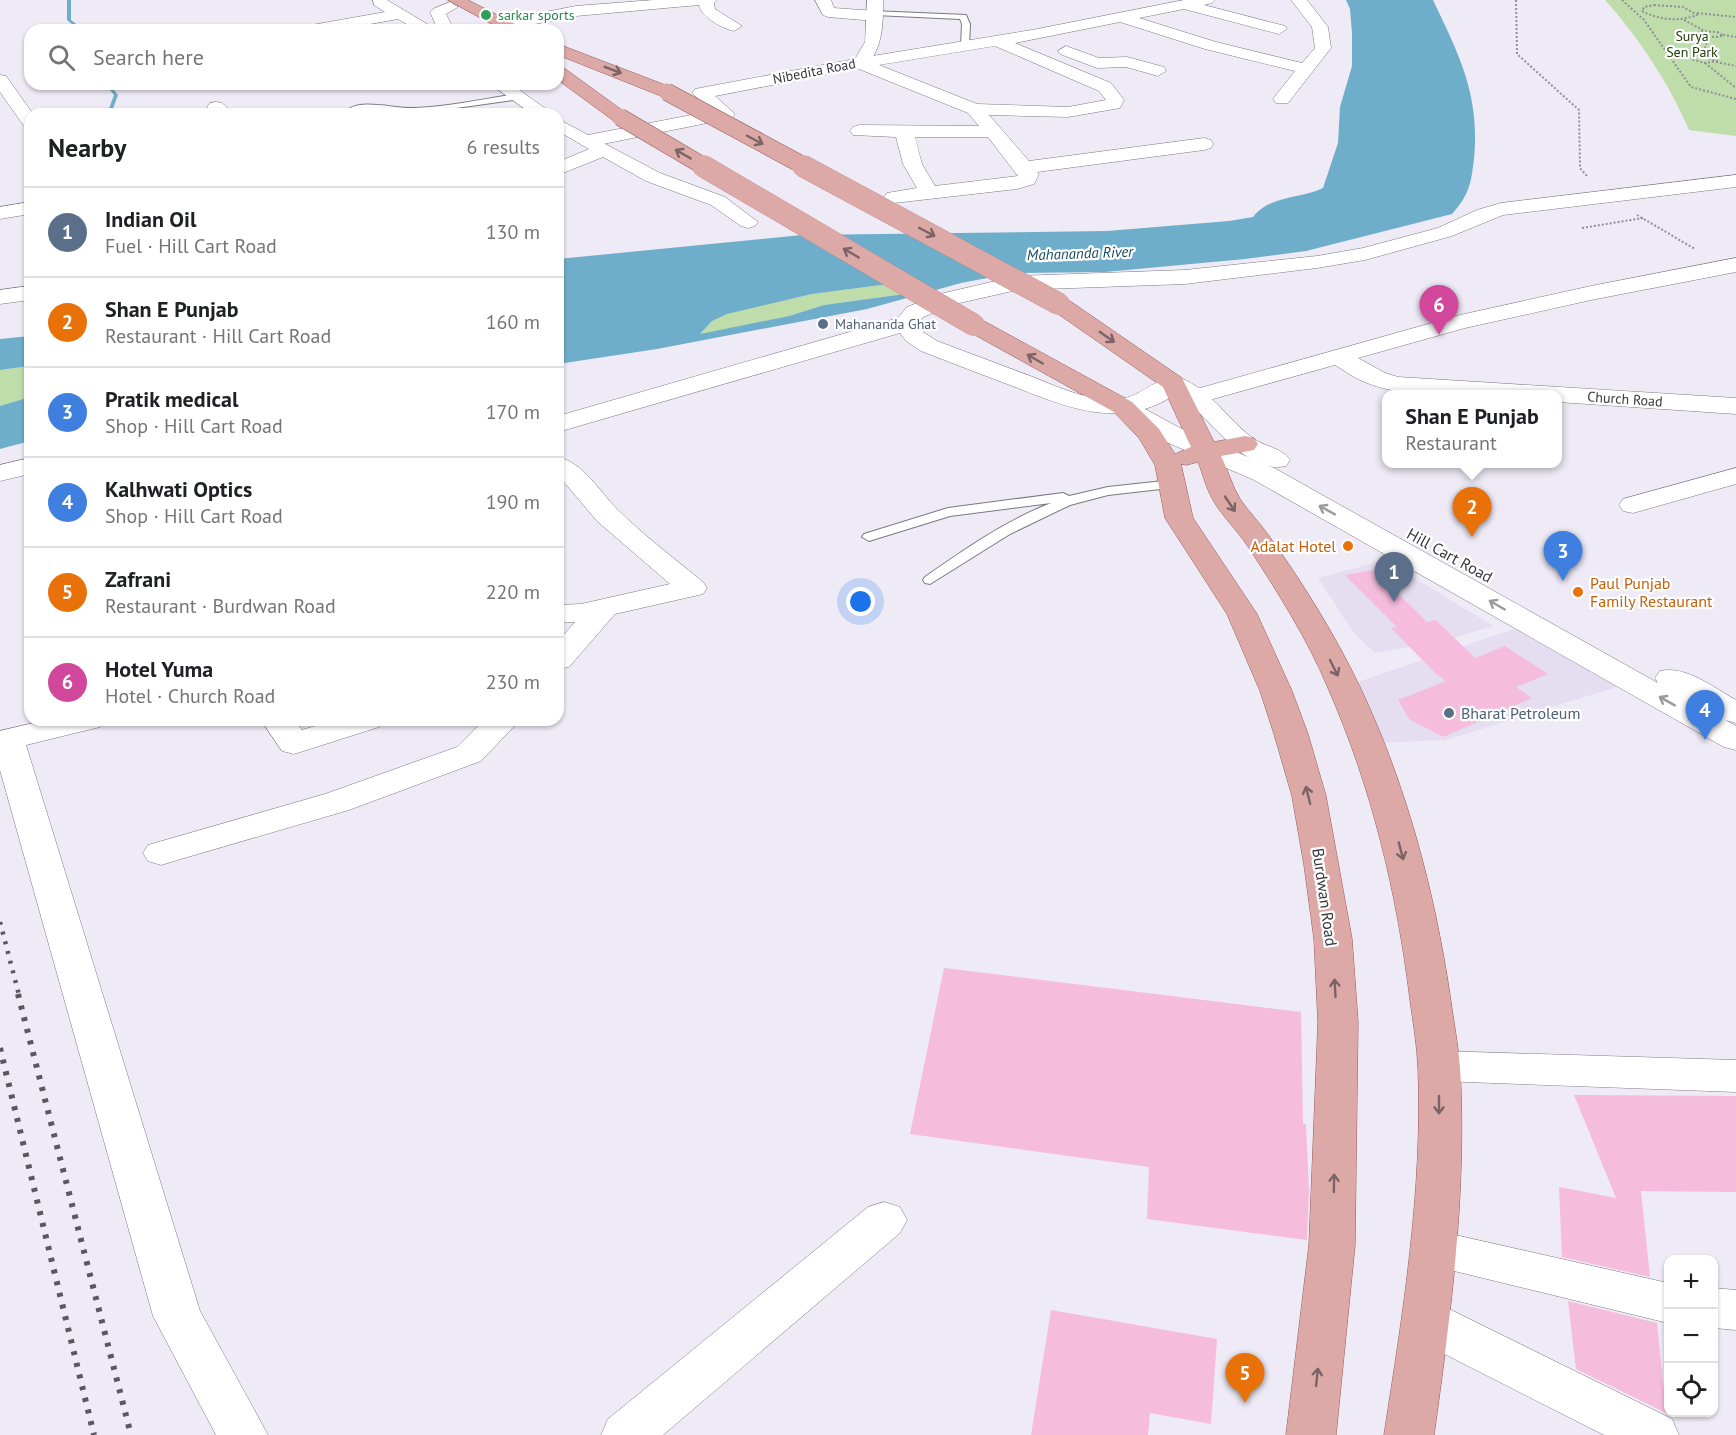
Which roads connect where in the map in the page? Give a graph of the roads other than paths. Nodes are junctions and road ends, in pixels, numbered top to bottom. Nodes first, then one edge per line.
1 (375, 0) edge
2 (708, 0) edge
3 (823, 0) edge
4 (1127, 0) edge
5 (1207, 0) edge
6 (1299, 0) edge
7 (448, 2) edge
8 (603, 4) edge
9 (525, 5) dead end
10 (1186, 5) junction
11 (1168, 9) junction
12 (875, 10) edge
13 (398, 14) junction
14 (546, 16) junction
15 (1121, 18) junction
16 (344, 24) edge
17 (417, 24) edge
18 (443, 24) edge
19 (495, 24) edge
20 (517, 24) edge
21 (734, 26) dead end
22 (1279, 29) dead end
23 (1032, 35) junction
24 (997, 41) junction
25 (965, 46) junction
26 (564, 51) edge
27 (860, 63) junction
28 (1306, 69) junction
29 (1158, 71) dead end
30 (564, 76) edge
31 (0, 80) edge
32 (507, 90) edge
33 (517, 97) junction
34 (1282, 99) dead end
35 (435, 108) edge
36 (534, 108) edge
37 (974, 109) junction
38 (24, 114) edge
39 (564, 127) edge
40 (859, 130) dead end
41 (905, 130) junction
42 (993, 132) junction
43 (1204, 144) dead end
44 (596, 146) junction
45 (564, 165) edge
46 (1022, 168) junction
47 (1736, 181) edge
48 (930, 193) junction
49 (894, 197) dead end
50 (24, 209) edge
51 (0, 213) edge
52 (748, 222) dead end
53 (1730, 266) edge
54 (24, 294) edge
55 (0, 297) edge
56 (907, 323) junction
57 (1340, 358) junction
58 (1184, 390) junction
59 (1490, 390) edge
60 (1562, 395) edge
61 (1724, 405) edge
62 (1123, 407) junction
63 (564, 423) edge
64 (1735, 431) edge
65 (1245, 444) junction
66 (1206, 451) junction
67 (24, 467) edge
68 (0, 472) edge
69 (564, 475) edge
70 (1170, 475) junction
71 (1736, 476) edge
72 (1088, 495) junction
73 (1003, 503) junction
74 (1633, 505) dead end
75 (1023, 520) junction
76 (869, 537) dead end
77 (930, 580) dead end
78 (604, 608) junction
79 (564, 613) edge
80 (564, 653) edge
81 (1736, 713) edge
82 (63, 726) edge
83 (282, 726) edge
84 (349, 726) edge
85 (497, 726) edge
86 (1736, 740) edge
87 (162, 853) dead end
88 (1439, 1066) junction
89 (1736, 1076) edge
90 (884, 1220) dead end
91 (1433, 1249) junction
92 (1664, 1302) edge
93 (1718, 1308) edge
94 (1736, 1310) edge
95 (1426, 1321) junction
96 (243, 1435) edge
97 (626, 1435) edge
98 (1311, 1435) edge
99 (1409, 1435) edge
100 (1654, 1435) edge

1 - 13 street
2 - 8 street
2 - 21 street
3 - 12 street
4 - 11 street
5 - 10 street
6 - 28 street
7 - 18 street
7 - 19 main road
8 - 14 street
9 - 14 street
10 - 11 street
10 - 22 street
11 - 15 street
12 - 25 lane
12 - 27 street, Nibedita Road
13 - 16 street
13 - 17 street
14 - 20 street
15 - 23 street
15 - 28 street
23 - 24 street
23 - 29 street
24 - 25 street
24 - 37 street
25 - 27 street
26 -> 58 main road, Hill Cart Road, bridge
27 - 37 street
27 - 44 street, Nibedita Road
28 - 34 street
62 -> 30 main road, Hill Cart Road, bridge
31 - 38 street
32 - 33 street
33 - 35 lane
33 - 36 street
37 - 42 street
39 - 44 street
40 - 41 street
41 - 42 street
41 - 48 street
42 - 46 street
43 - 46 street
44 - 45 street
44 - 52 street
46 - 48 street
47 - 56 street
48 - 49 street
50 - 51 street
53 - 57 street
54 - 55 street
56 - 62 street
56 - 63 street
57 - 58 street
57 - 59 street, Church Road
58 - 62 street
58 - 65 street, Hill Cart Road
58 - 66 main road, Hill Cart Road
60 - 61 street, Church Road
61 - 64 street
62 - 66 street, Hill Cart Road
62 - 70 main road, Burdwan Road
65 - 66 main road
65 - 81 street, Hill Cart Road
66 - 70 main road
86 -> 66 street, Hill Cart Road
66 -> 88 main road
67 - 68 street
69 - 78 street
70 - 72 lane
98 -> 70 main road, Burdwan Road
71 - 74 street
72 - 73 lane
72 - 75 lane
73 - 75 lane
73 - 76 lane
75 - 77 lane
78 - 79 street
78 - 80 street
82 - 96 street
83 - 84 street
85 - 87 street
88 - 89 street
88 -> 91 main road
90 - 97 street
91 - 92 street
91 - 95 main road
93 - 94 street
95 - 99 main road
95 - 100 street

